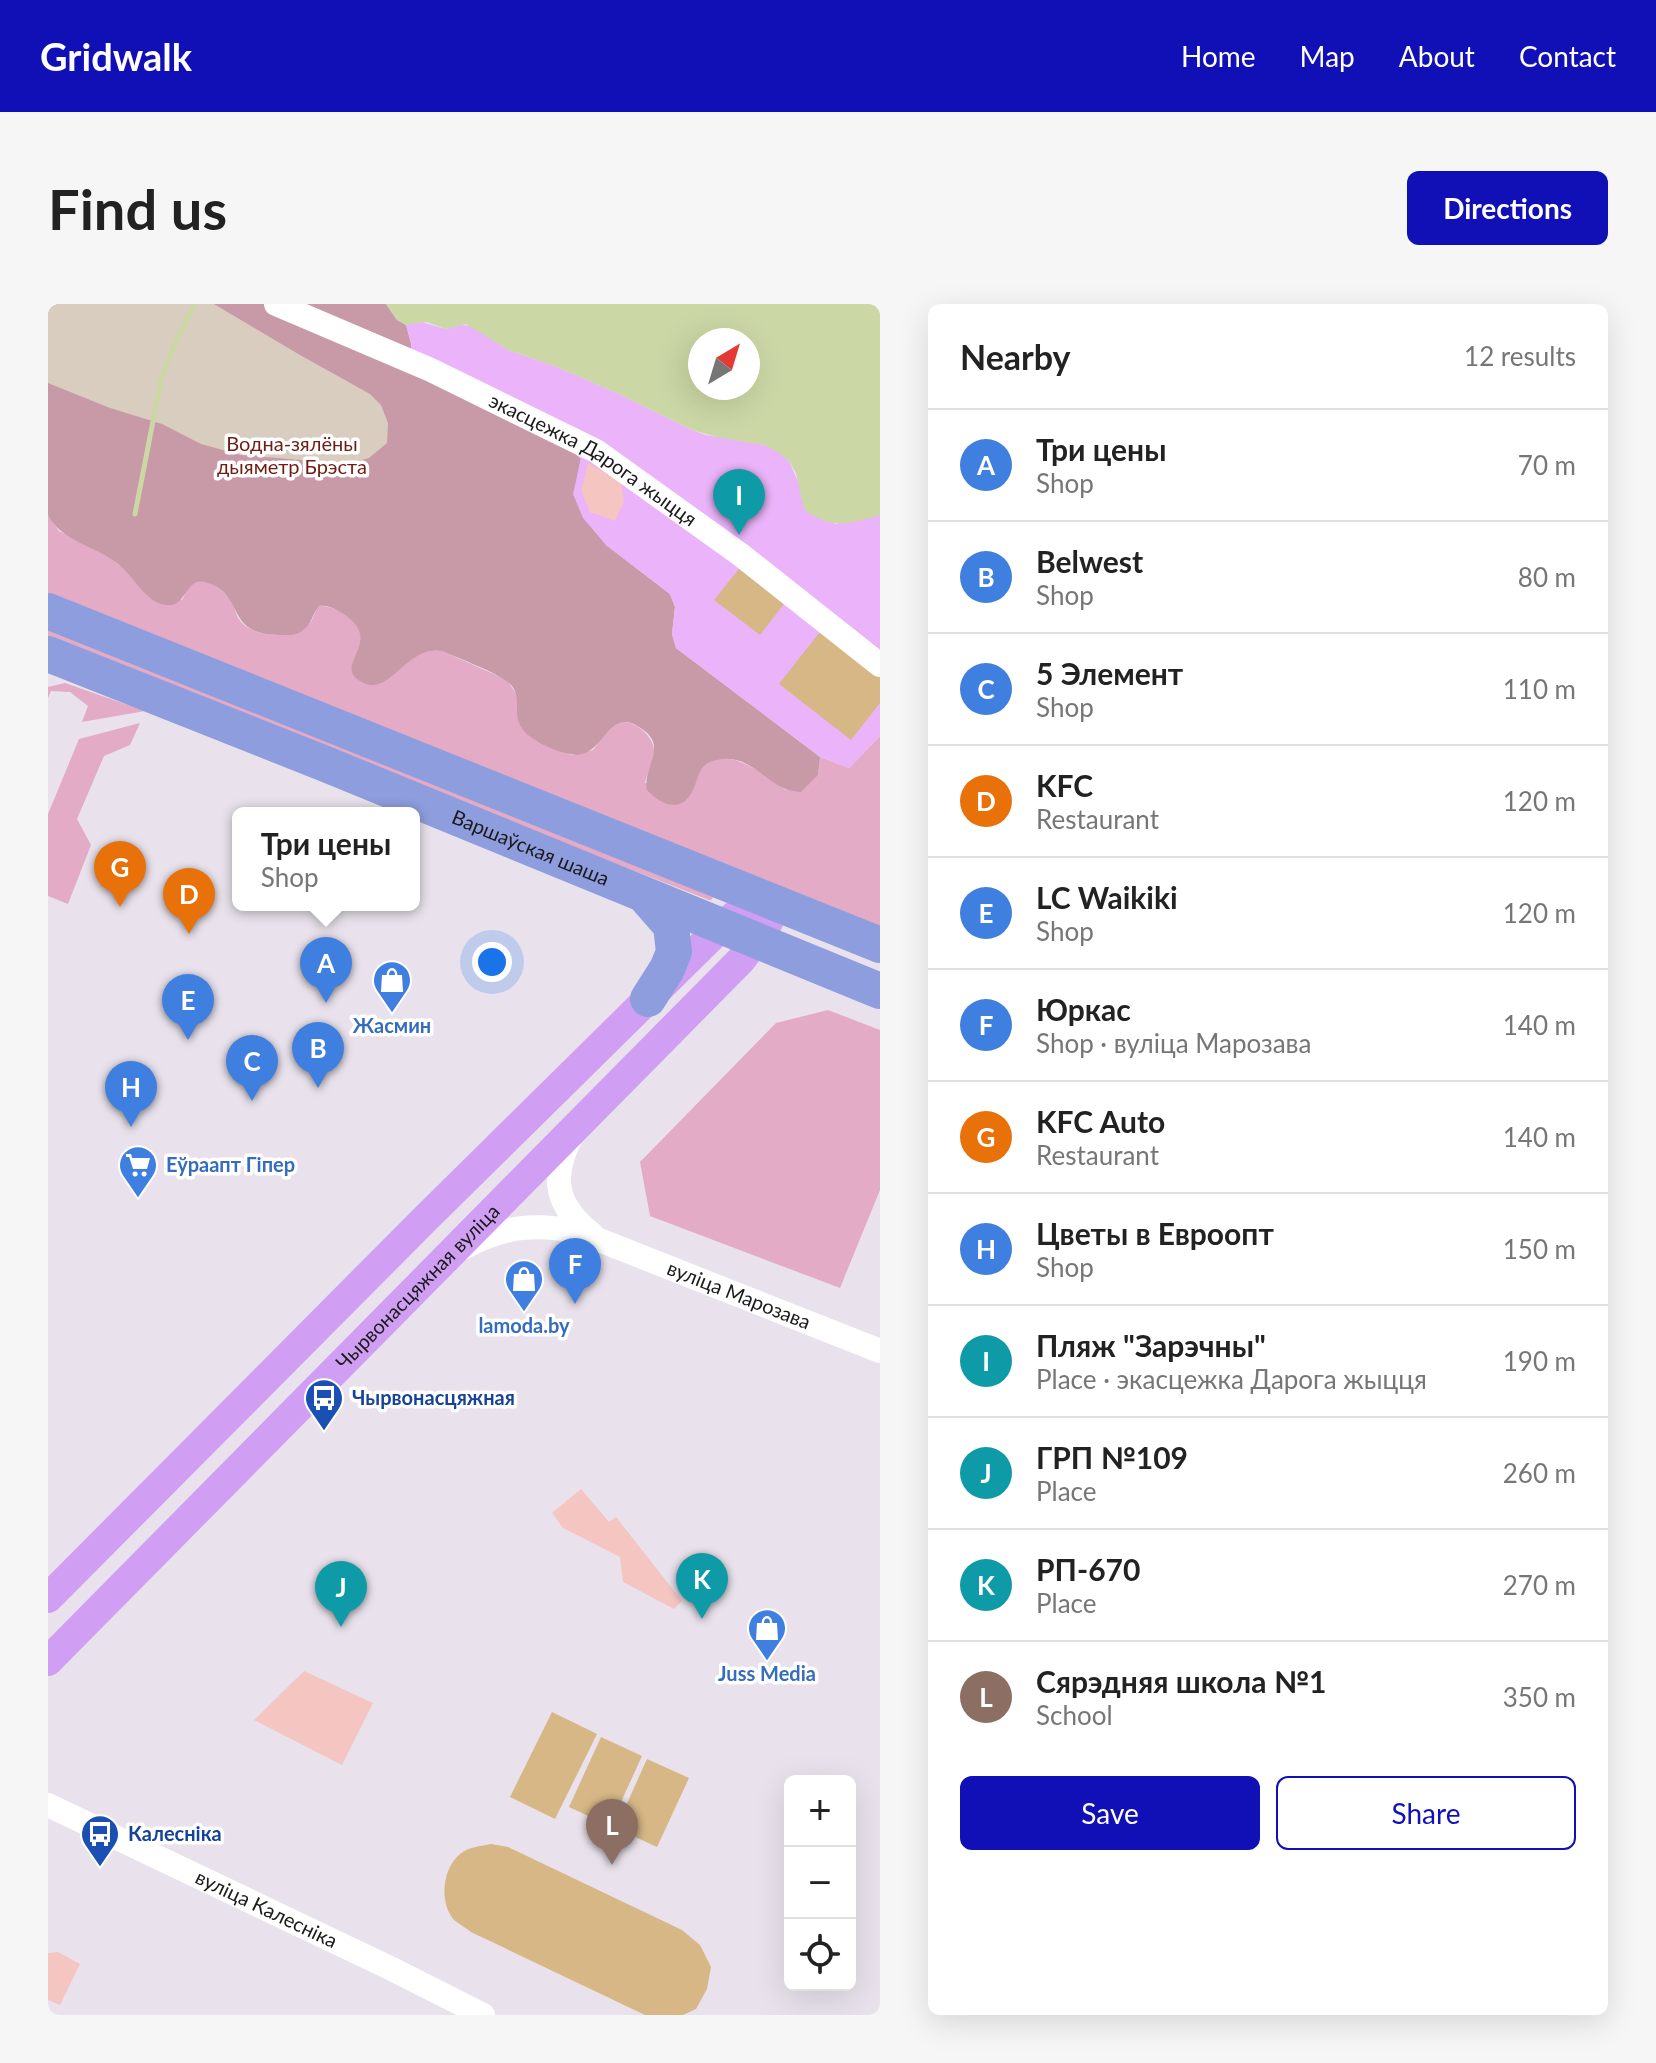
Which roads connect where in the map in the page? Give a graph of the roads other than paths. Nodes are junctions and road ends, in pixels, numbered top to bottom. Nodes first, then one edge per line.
1 (276, 304) edge
2 (48, 611) edge
3 (48, 654) edge
4 (880, 665) edge
5 (101, 674) junction
6 (48, 679) edge
7 (643, 894) junction
8 (768, 900) junction
9 (722, 926) junction
10 (756, 940) junction
11 (880, 945) edge
12 (880, 991) edge
13 (648, 999) junction
14 (577, 1125) junction
15 (599, 1239) junction
16 (447, 1256) junction
17 (880, 1351) edge
18 (48, 1598) edge
19 (48, 1661) edge
20 (48, 1805) edge
21 (483, 2015) edge

1 - 4 street, экасцежка Дарога жыцця
2 - 8 highway, Варшаўская шаша
3 - 5 highway, Варшаўская шаша
5 - 6 highway
5 - 7 highway, Варшаўская шаша
7 - 9 highway, Варшаўская шаша
7 - 13 highway
8 - 9 main road, Чырвонасцяжная вуліца
8 - 10 main road, Чырвонасцяжная вуліца
8 - 11 highway, Варшаўская шаша
9 - 10 highway, Варшаўская шаша
9 - 13 main road, Чырвонасцяжная вуліца
10 - 12 highway, Варшаўская шаша
10 - 14 main road, Чырвонасцяжная вуліца
13 - 18 main road, Чырвонасцяжная вуліца
14 - 15 street, вуліца Марозава
14 - 16 main road, Чырвонасцяжная вуліца
15 - 16 street, вуліца Марозава
15 - 17 street, вуліца Марозава
16 - 19 main road, Чырвонасцяжная вуліца
20 - 21 street, вуліца Калесніка

